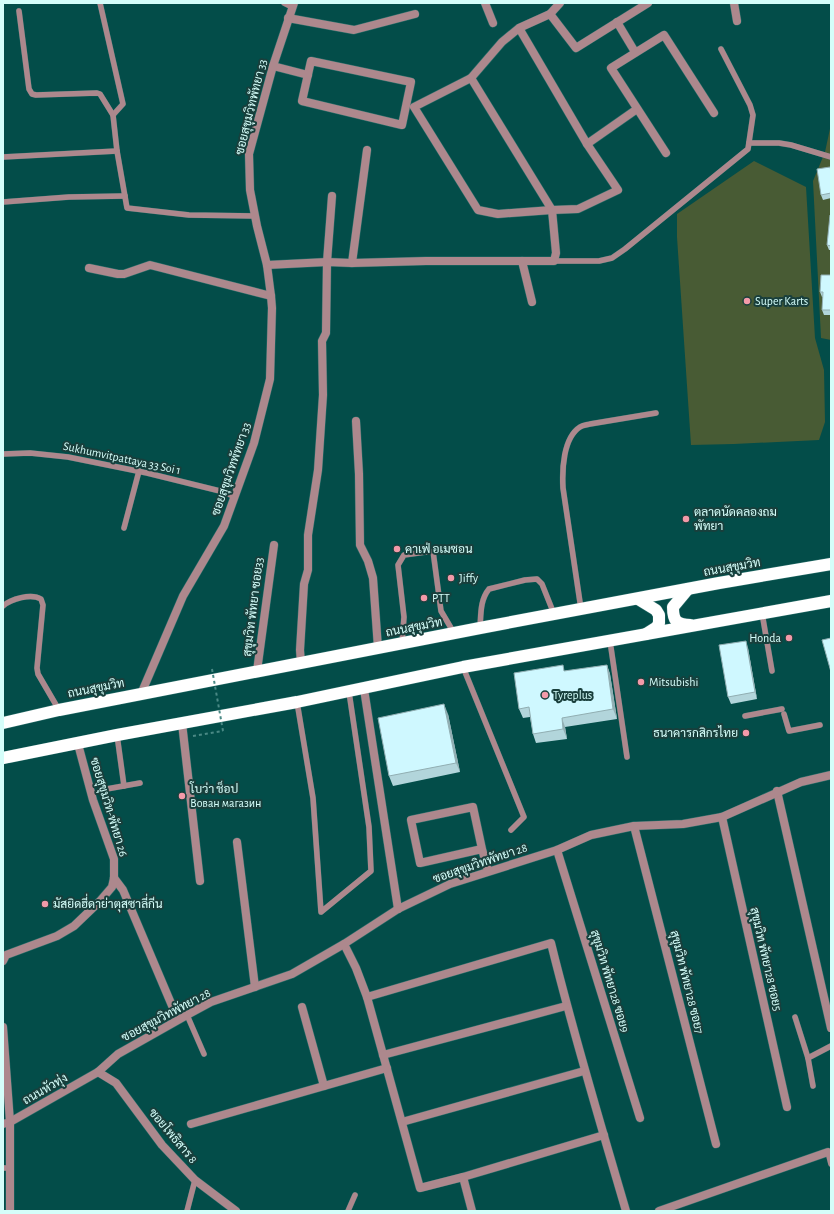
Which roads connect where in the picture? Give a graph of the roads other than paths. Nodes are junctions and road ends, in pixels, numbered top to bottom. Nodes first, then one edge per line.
1 (100, 3) edge
2 (485, 3) edge
3 (560, 3) edge
4 (648, 3) edge
5 (734, 3) edge
6 (290, 4) edge
7 (19, 11) dead end
8 (415, 14) dead end
9 (550, 14) junction
10 (288, 18) junction
11 (738, 21) dead end
12 (617, 22) junction
13 (493, 23) dead end
14 (519, 28) junction
15 (721, 49) dead end
16 (635, 52) junction
17 (273, 66) junction
18 (308, 75) junction
19 (471, 78) junction
20 (637, 109) junction
21 (714, 113) dead end
22 (113, 115) junction
23 (749, 143) junction
24 (587, 144) junction
25 (367, 150) dead end
26 (117, 151) junction
27 (666, 153) dead end
28 (3, 157) edge
29 (831, 157) edge
30 (125, 196) junction
31 (332, 196) dead end
32 (3, 202) edge
33 (552, 210) junction
34 (254, 216) junction
35 (522, 261) junction
36 (554, 261) junction
37 (327, 262) junction
38 (352, 263) junction
39 (267, 264) junction
40 (89, 268) dead end
41 (271, 296) junction
42 (532, 302) dead end
43 (656, 413) dead end
44 (356, 422) dead end
45 (3, 454) edge
46 (139, 472) junction
47 (235, 497) junction
48 (124, 528) dead end
49 (274, 546) dead end
50 (831, 564) edge
51 (688, 589) junction
52 (638, 599) junction
53 (831, 601) edge
54 (3, 606) edge
55 (581, 610) junction
56 (762, 613) junction
57 (554, 614) junction
58 (693, 626) junction
59 (480, 628) junction
60 (454, 633) junction
61 (644, 635) junction
62 (610, 640) junction
63 (402, 643) junction
64 (378, 648) junction
65 (300, 663) junction
66 (463, 667) junction
67 (257, 671) junction
68 (772, 671) dead end
69 (364, 689) junction
70 (349, 692) junction
71 (141, 694) junction
72 (297, 702) junction
73 (59, 710) junction
74 (745, 716) dead end
75 (3, 723) edge
76 (182, 723) junction
77 (820, 725) dead end
78 (117, 735) junction
79 (78, 744) junction
80 (627, 757) dead end
81 (3, 758) edge
82 (831, 775) edge
83 (140, 783) dead end
84 (124, 786) junction
85 (101, 790) dead end
86 (778, 791) junction
87 (722, 816) junction
88 (634, 826) junction
89 (511, 830) dead end
90 (237, 842) dead end
91 (482, 850) junction
92 (557, 850) junction
93 (488, 871) junction
94 (114, 878) junction
95 (200, 881) dead end
96 (398, 909) junction
97 (344, 944) junction
98 (3, 960) edge
99 (255, 987) junction
100 (367, 997) junction
101 (566, 1006) junction
102 (302, 1007) dead end
103 (173, 1008) dead end
104 (187, 1015) junction
105 (795, 1016) dead end
106 (3, 1027) edge
107 (831, 1028) edge
108 (831, 1046) edge
109 (204, 1054) dead end
110 (383, 1055) junction
111 (808, 1058) junction
112 (387, 1068) junction
113 (584, 1071) junction
114 (98, 1072) junction
115 (324, 1086) junction
116 (813, 1086) dead end
117 (787, 1107) dead end
118 (640, 1118) dead end
119 (402, 1122) junction
120 (7, 1123) edge
121 (191, 1124) dead end
122 (604, 1135) junction
123 (716, 1144) dead end
124 (828, 1152) joint
125 (831, 1164) edge
126 (6, 1168) edge
127 (463, 1177) junction
128 (195, 1180) junction
129 (355, 1195) dead end
130 (10, 1211) edge
131 (187, 1211) edge
132 (236, 1211) edge
133 (348, 1211) edge
134 (472, 1211) edge
135 (626, 1211) edge
136 (659, 1211) edge

1 - 22 lane
2 - 13 street
3 - 9 street
4 - 12 street
5 - 11 street
6 - 10 street, ซอยสุขุมวิทพัทยา 33
7 - 22 lane
8 - 10 street
9 - 12 street
9 - 14 street
10 - 17 street, ซอยสุขุมวิทพัทยา 33
12 - 16 street
14 - 19 street
14 - 24 street
15 - 23 lane
16 - 20 street
16 - 21 street
17 - 18 street
17 - 34 street, ซอยสุขุมวิทพัทยา 33
18 - 18 street
19 - 33 street
19 - 33 street
20 - 24 street
20 - 27 street
22 - 26 lane
23 - 29 lane
23 - 36 lane
24 - 33 street
25 - 38 street
26 - 28 lane
26 - 30 lane
30 - 32 lane
30 - 34 lane
31 - 37 street
33 - 36 street
34 - 39 street, ซอยสุขุมวิทพัทยา 33
35 - 36 street
35 - 38 street
35 - 42 street
37 - 38 street
37 - 39 street
37 - 65 street
39 - 41 street, ซอยสุขุมวิทพัทยา 33
40 - 41 street
41 - 47 street, ซอยสุขุมวิทพัทยา 33
43 - 55 lane
44 - 64 street
45 - 46 lane, Sukhumvitpattaya 33 Soi 1
46 - 47 lane, Sukhumvitpattaya 33 Soi 1
46 - 48 lane
47 - 71 street, ซอยสุขุมวิทพัทยา 33
49 - 67 street, สุขุมวิท พัทยา ซอย33
50 - 51 highway, ถนนสุขุมวิท
51 - 52 highway, ถนนสุขุมวิท
51 - 58 highway
52 - 55 highway, ถนนสุขุมวิท
52 - 61 highway
53 - 56 highway
54 - 73 lane
55 - 57 highway, ถนนสุขุมวิท
56 - 58 highway
56 - 68 lane
57 - 59 highway, ถนนสุขุมวิท
57 - 59 lane
58 - 61 highway
59 - 60 highway, ถนนสุขุมวิท
60 - 63 highway, ถนนสุขุมวิท
60 - 63 lane
61 - 62 highway
62 - 66 highway
62 - 80 lane
63 - 64 highway, ถนนสุขุมวิท
64 - 65 highway, ถนนสุขุมวิท
65 - 67 highway, ถนนสุขุมวิท
66 - 69 highway
66 - 89 lane
67 - 71 highway, ถนนสุขุมวิท
69 - 70 highway
69 - 96 street
70 - 72 highway
70 - 72 lane
71 - 73 highway, ถนนสุขุมวิท
72 - 76 highway
73 - 75 highway, ถนนสุขุมวิท
74 - 77 lane
76 - 78 highway
76 - 95 street
78 - 79 highway
78 - 84 lane
79 - 81 highway
79 - 94 street, ซอยสุขุมวิท-พัทยา 26
82 - 86 street, ซอยสุขุมวิทพัทยา 28
83 - 84 lane
84 - 85 lane
86 - 87 street, ซอยสุขุมวิทพัทยา 28
86 - 107 street
87 - 88 street, ซอยสุขุมวิทพัทยา 28
87 - 117 street, สุขุมวิท พัทยา28 ซอย5
88 - 92 street, ซอยสุขุมวิทพัทยา 28
88 - 123 street, สุขุมวิท พัทยา28 ซอย7
90 - 99 street
91 - 91 street
91 - 93 street
92 - 93 street, ซอยสุขุมวิทพัทยา 28
92 - 118 street, สุขุมวิท พัทยา28 ซอย9
93 - 96 street, ซอยสุขุมวิทพัทยา 28
94 - 98 street, ซอยสุขุมวิท-พัทยา 26
94 - 103 street
96 - 97 street, ซอยสุขุมวิทพัทยา 28
97 - 99 street, ซอยสุขุมวิทพัทยา 28
97 - 100 street
99 - 104 street, ซอยสุขุมวิทพัทยา 28
100 - 101 street
100 - 110 street
101 - 110 street
101 - 113 street
102 - 115 street
104 - 109 lane
104 - 114 street, ซอยสุขุมวิทพัทยา 28
105 - 111 lane
106 - 120 street
108 - 111 lane
110 - 112 street
111 - 116 lane
112 - 115 street
112 - 119 street
113 - 119 street
113 - 122 street
114 - 120 street, ถนนหัวทุ่ง
114 - 128 street, ซอยโพธิสาร 8
115 - 121 street
119 - 127 street
120 - 126 street
122 - 127 street
122 - 135 street
124 - 125 lane
124 - 136 street
126 - 130 street
127 - 134 street
128 - 131 lane
128 - 132 street, ซอยโพธิสาร 8
129 - 133 lane

